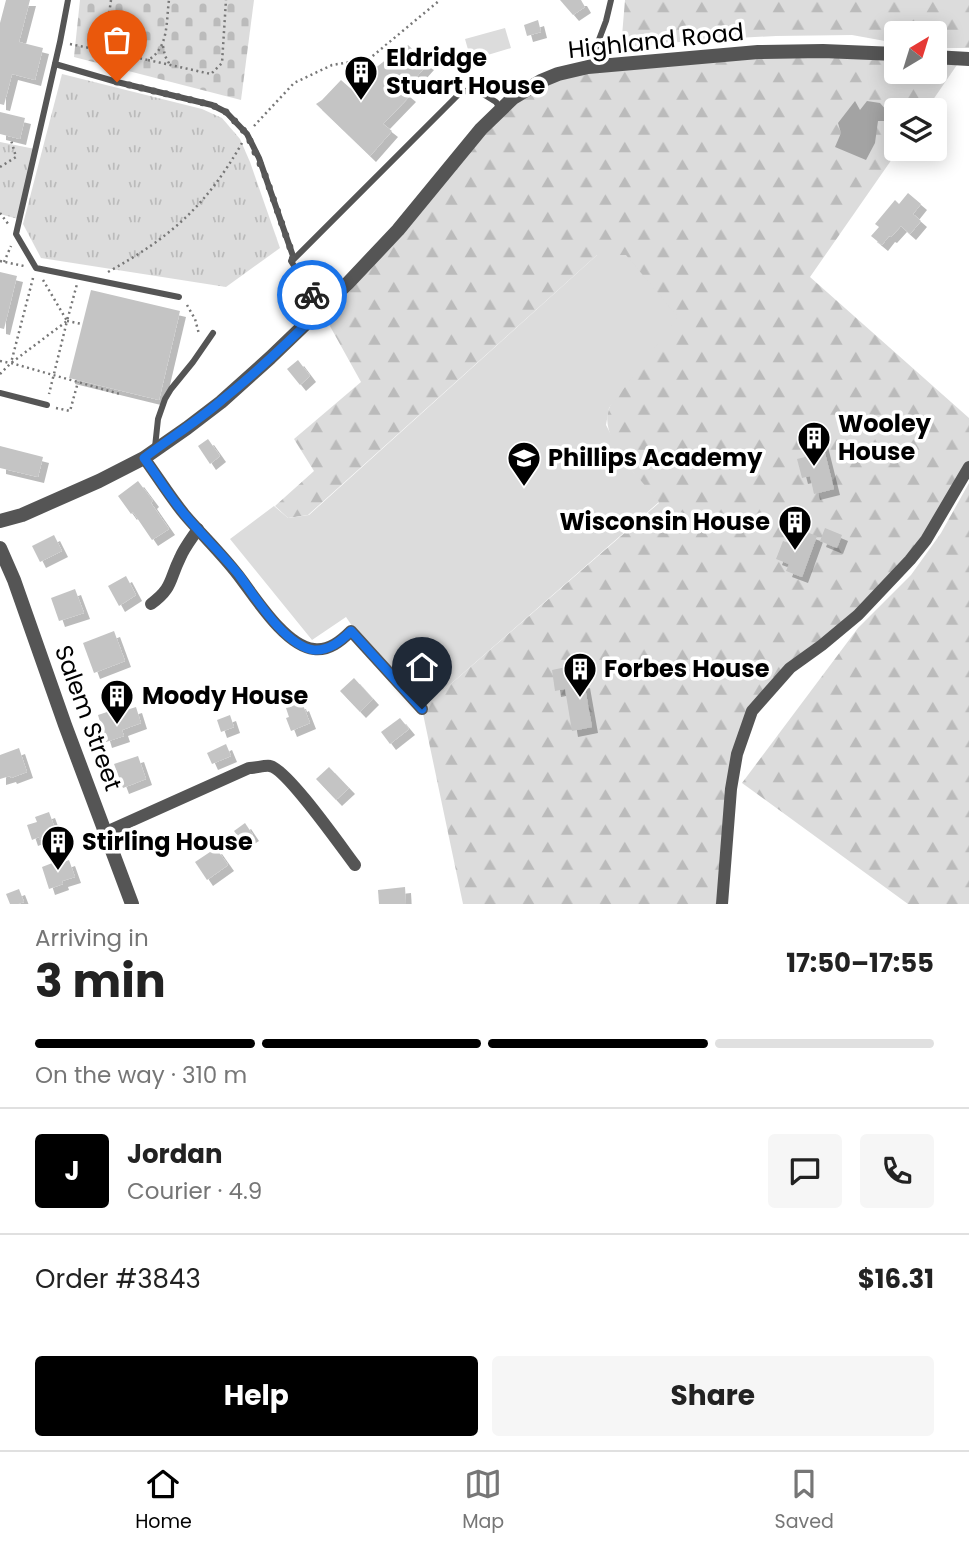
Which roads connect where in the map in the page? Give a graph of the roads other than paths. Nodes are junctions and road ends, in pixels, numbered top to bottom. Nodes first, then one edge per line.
1 (68, 0) edge
2 (611, 0) edge
3 (884, 54) edge
4 (947, 58) edge
5 (969, 59) edge
6 (55, 64) junction
7 (589, 68) junction
8 (502, 110) junction
9 (292, 261) junction
10 (179, 297) road end
11 (321, 310) junction
12 (213, 333) dead end
13 (0, 393) edge
14 (47, 405) road end
15 (150, 454) junction
16 (969, 467) edge
17 (0, 521) edge
18 (198, 529) junction
19 (0, 548) edge
20 (152, 604) dead end
21 (422, 709) dead end
22 (104, 832) junction
23 (355, 865) dead end
24 (132, 904) edge
25 (722, 904) edge

1 - 6 lane
2 - 7 lane
3 - 7 street, Highland Road
4 - 5 street
6 - 9 lane
6 - 10 lane
7 - 8 street, Highland Road
8 - 9 lane
8 - 11 street, Highland Road
9 - 11 lane
11 - 15 street, Highland Road
12 - 15 lane
13 - 14 lane
15 - 17 street, Highland Road
15 - 18 street
16 - 25 street
18 - 20 street
18 - 21 street
19 - 22 street, Salem Street
22 - 23 street
22 - 24 street, Salem Street

